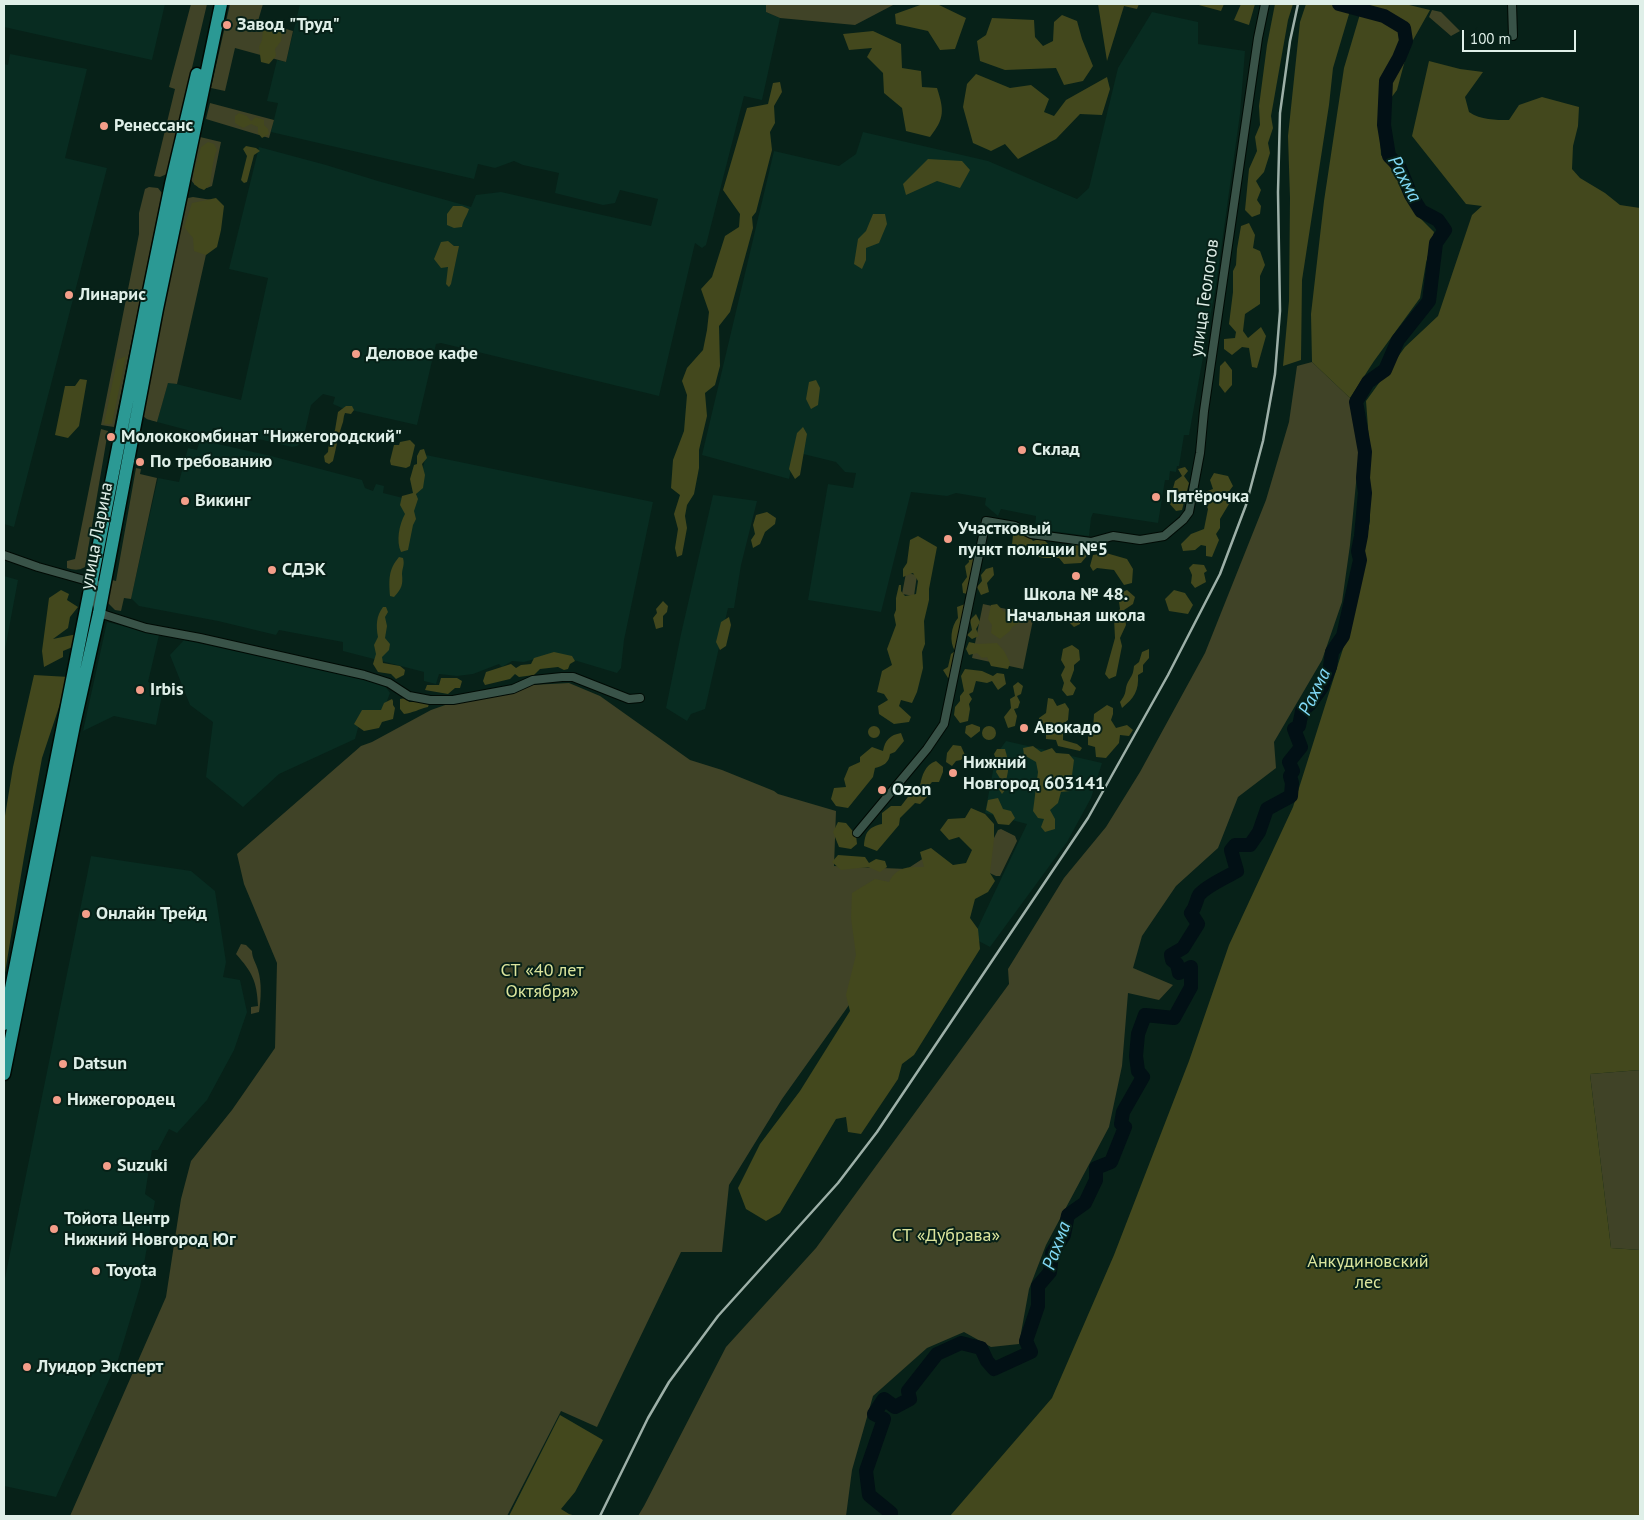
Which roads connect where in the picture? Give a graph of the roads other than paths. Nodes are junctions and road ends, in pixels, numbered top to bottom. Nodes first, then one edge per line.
1 (214, 4) edge
2 (221, 4) edge
3 (1265, 4) edge
4 (1512, 4) edge
5 (1513, 36) dead end
6 (4, 555) edge
7 (99, 584) junction
8 (100, 613) junction
9 (640, 698) dead end
10 (857, 832) dead end
11 (4, 1024) edge
12 (4, 1074) edge

1 - 7 main road, улица Ларина
2 - 7 main road, улица Ларина
3 - 10 street, улица Геологов
4 - 5 street
6 - 7 street
7 - 8 main road, улица Ларина
7 - 11 main road, улица Ларина
8 - 9 street
8 - 12 main road, улица Ларина

